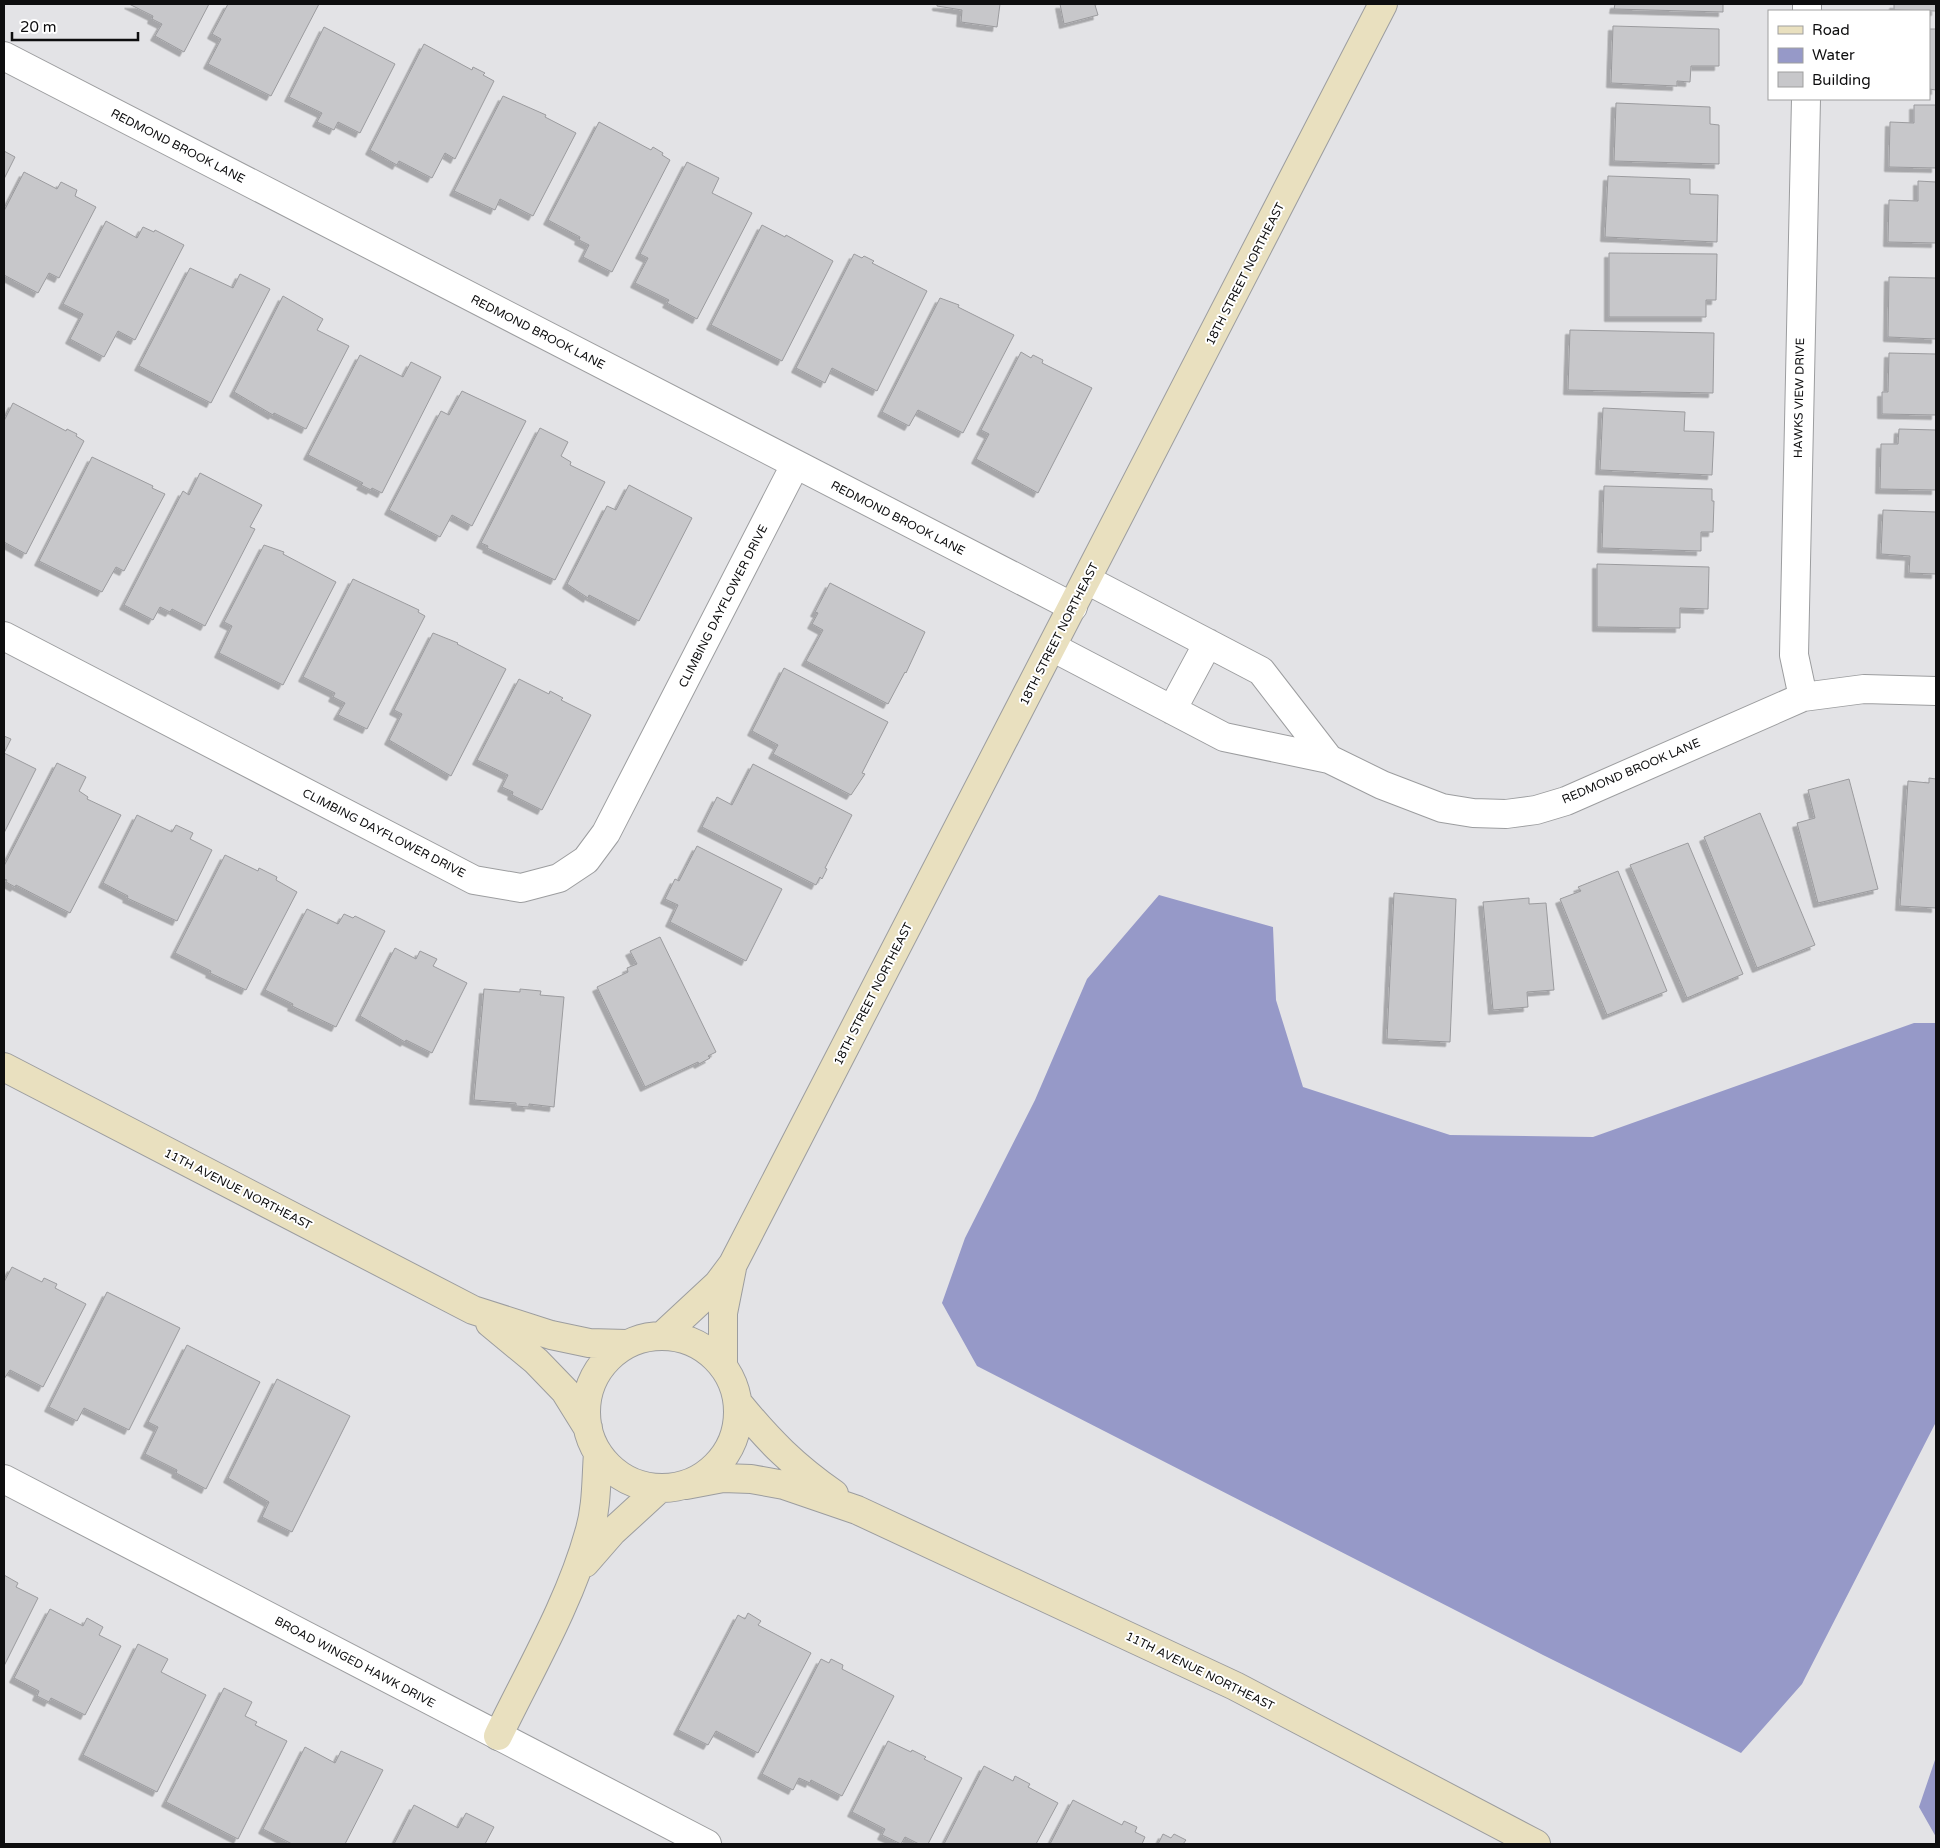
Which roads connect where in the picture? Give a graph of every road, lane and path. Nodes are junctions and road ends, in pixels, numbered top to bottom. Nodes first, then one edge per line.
1 (1383, 4) edge
2 (4, 56) edge
3 (1806, 100) edge
4 (795, 465) junction
5 (1087, 580) junction
6 (1073, 607) junction
7 (4, 636) edge
8 (1208, 643) junction
9 (1052, 647) junction
10 (1936, 691) edge
11 (1803, 697) junction
12 (1172, 710) junction
13 (1329, 759) junction
14 (4, 1067) edge
15 (733, 1264) junction
16 (473, 1310) junction
17 (662, 1336) junction
18 (627, 1344) junction
19 (723, 1365) junction
20 (738, 1404) junction
21 (593, 1441) junction
22 (4, 1478) edge
23 (673, 1486) junction
24 (857, 1510) junction
25 (570, 1585) junction
26 (498, 1736) junction
27 (707, 1844) edge
28 (1536, 1844) edge

1 - 5 street, 18TH STREET NORTHEAST
2 - 4 street, REDMOND BROOK LANE
3 - 11 street, HAWKS VIEW DRIVE
4 - 6 street, REDMOND BROOK LANE
4 - 7 street, CLIMBING DAYFLOWER DRIVE
5 - 6 street, 18TH STREET NORTHEAST
5 - 8 street, REDMOND BROOK LANE
6 - 9 street, 18TH STREET NORTHEAST
8 - 12 street
8 - 13 street, REDMOND BROOK LANE
9 - 12 street, REDMOND BROOK LANE
9 - 15 street, 18TH STREET NORTHEAST
10 - 11 street, REDMOND BROOK LANE
11 - 13 street, REDMOND BROOK LANE
12 - 13 street, REDMOND BROOK LANE
14 - 16 street, 11TH AVENUE NORTHEAST
15 - 17 street, 18TH STREET NORTHEAST
15 - 19 street, 18TH STREET NORTHEAST
16 - 18 street, 11TH AVENUE NORTHEAST
16 - 21 street, 11TH AVENUE NORTHEAST
17 - 18 street
17 - 19 street
18 - 21 street
19 - 20 street
20 - 23 street
20 - 24 street, 11TH AVENUE NORTHEAST
21 - 23 street
21 - 25 street
22 - 26 street, BROAD WINGED HAWK DRIVE
23 - 24 street, 11TH AVENUE NORTHEAST
23 - 25 street
24 - 28 street, 11TH AVENUE NORTHEAST
25 - 26 street
26 - 27 street, BROAD WINGED HAWK DRIVE

